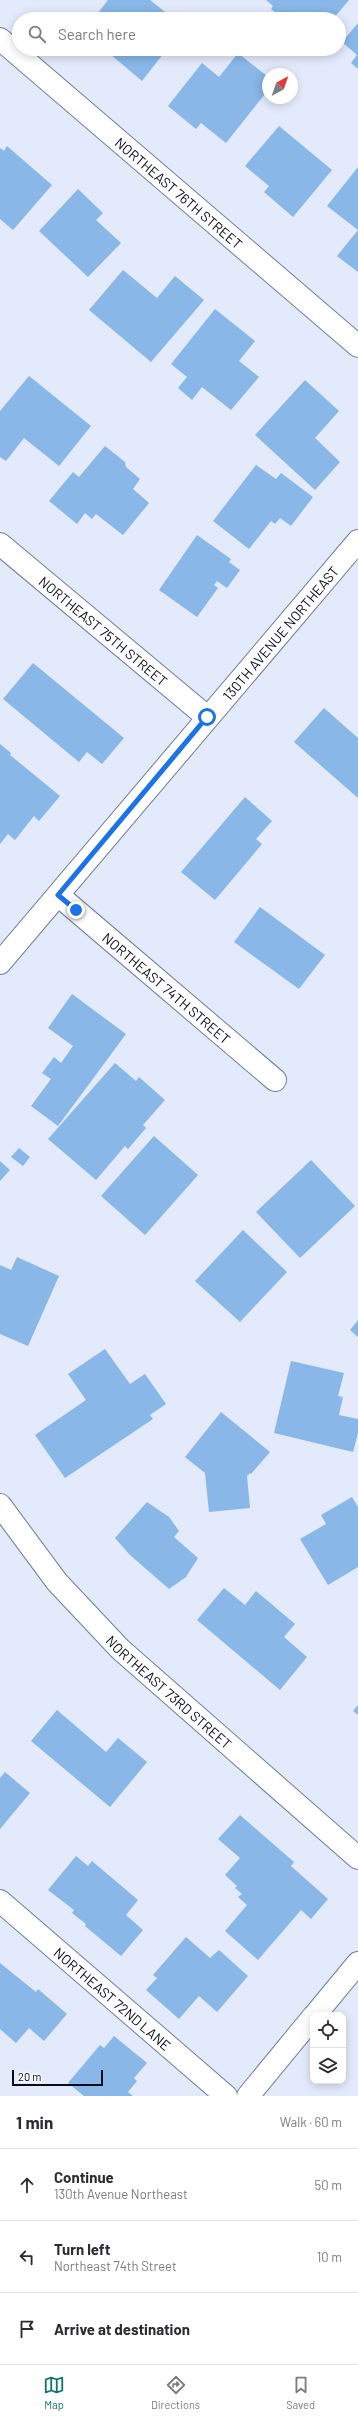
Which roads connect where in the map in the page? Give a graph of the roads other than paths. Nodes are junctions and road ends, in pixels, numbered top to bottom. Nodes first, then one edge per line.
1 (0, 39) edge
2 (12, 49) edge
3 (20, 56) edge
4 (358, 346) edge
5 (358, 541) edge
6 (0, 544) edge
7 (207, 717) junction
8 (58, 895) junction
9 (0, 963) edge
10 (275, 1080) dead end
11 (0, 1506) edge
12 (358, 1858) edge
13 (0, 1900) edge
14 (358, 1963) edge
15 (317, 2012) edge
16 (310, 2021) edge
17 (226, 2096) edge
18 (248, 2096) edge

1 - 2 street, NORTHEAST 76TH STREET
3 - 4 street, NORTHEAST 76TH STREET
5 - 7 street, 130TH AVENUE NORTHEAST
6 - 7 street, NORTHEAST 75TH STREET
7 - 8 street, 130TH AVENUE NORTHEAST
8 - 9 street, 130TH AVENUE NORTHEAST
8 - 10 street, NORTHEAST 74TH STREET
11 - 12 street, NORTHEAST 73RD STREET
13 - 17 street, NORTHEAST 72ND LANE
14 - 15 street
16 - 18 street

